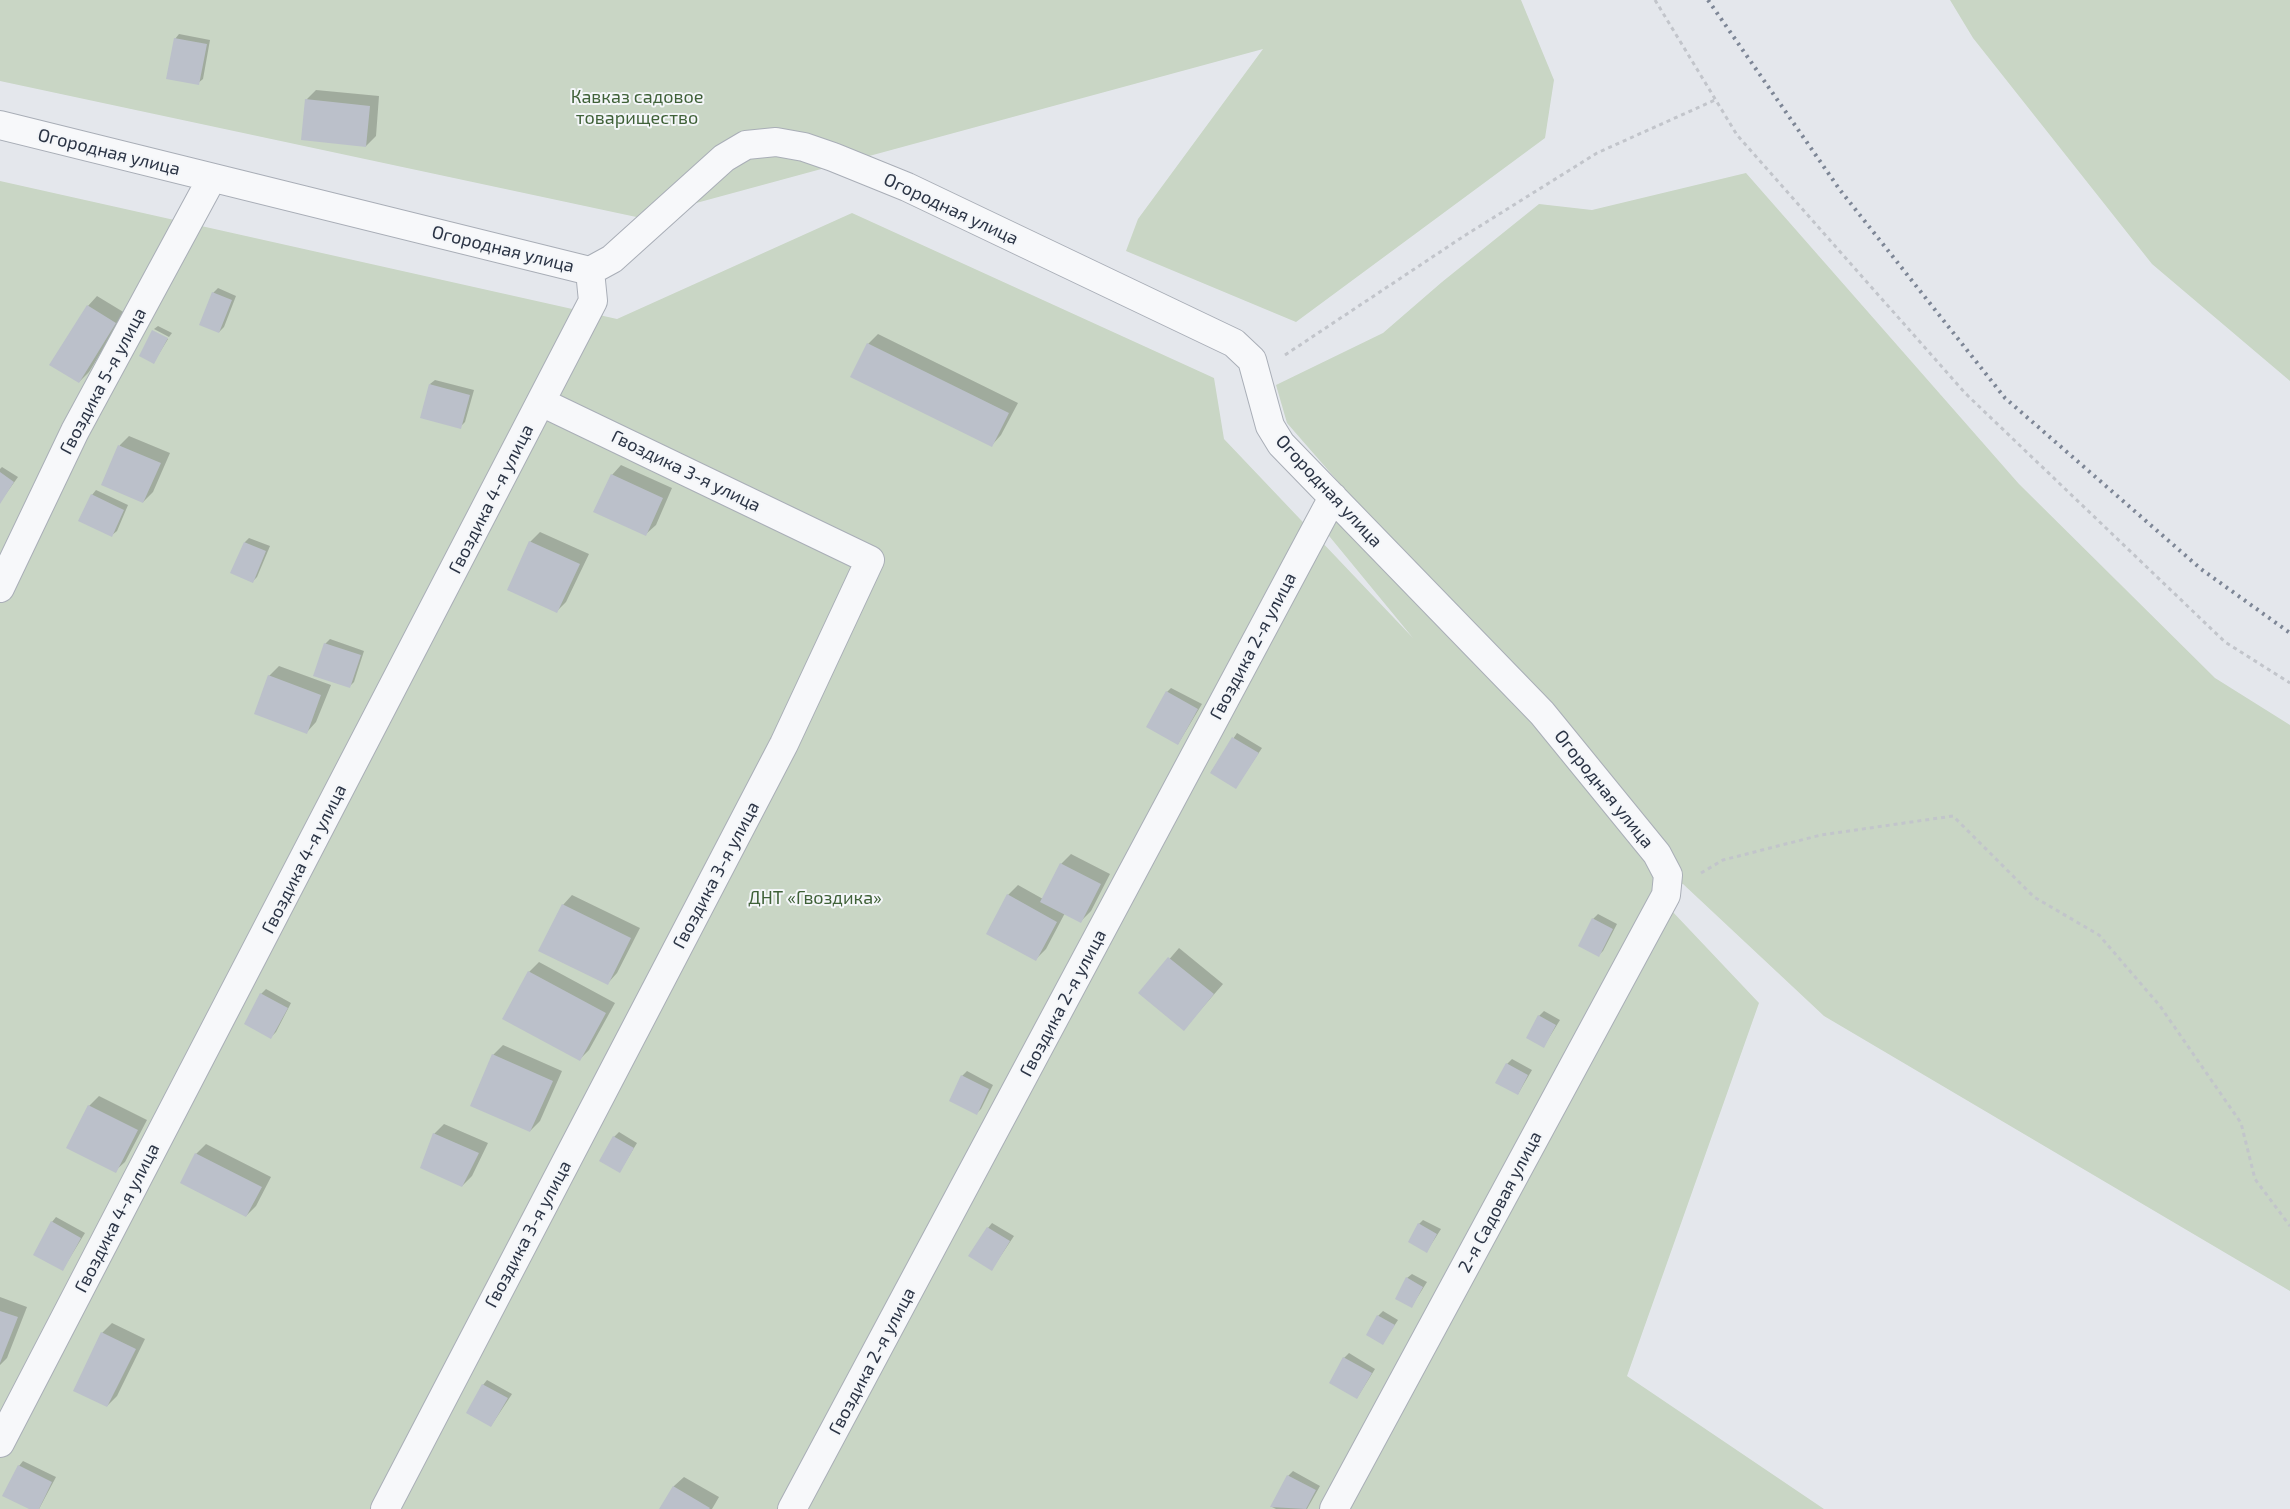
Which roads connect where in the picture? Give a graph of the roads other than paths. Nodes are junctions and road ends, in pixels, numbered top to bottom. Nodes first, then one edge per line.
1 (0, 125) edge
2 (212, 178) junction
3 (590, 271) junction
4 (541, 402) junction
5 (75, 430) junction
6 (1333, 497) junction
7 (0, 544) edge
8 (0, 588) edge
9 (1666, 895) joint
10 (0, 1443) edge
11 (385, 1509) edge
12 (792, 1509) edge
13 (1334, 1509) edge

1 - 2 street, Огородная улица
2 - 3 street, Огородная улица
2 - 5 street, Гвоздика 5-я улица
3 - 4 street, Гвоздика 4-я улица
3 - 6 street, Огородная улица
4 - 10 street, Гвоздика 4-я улица
4 - 11 street, Гвоздика 3-я улица
5 - 7 street
5 - 8 street, Гвоздика 5-я улица
6 - 9 street, Огородная улица
6 - 12 street, Гвоздика 2-я улица
9 - 13 street, 2-я Садовая улица

